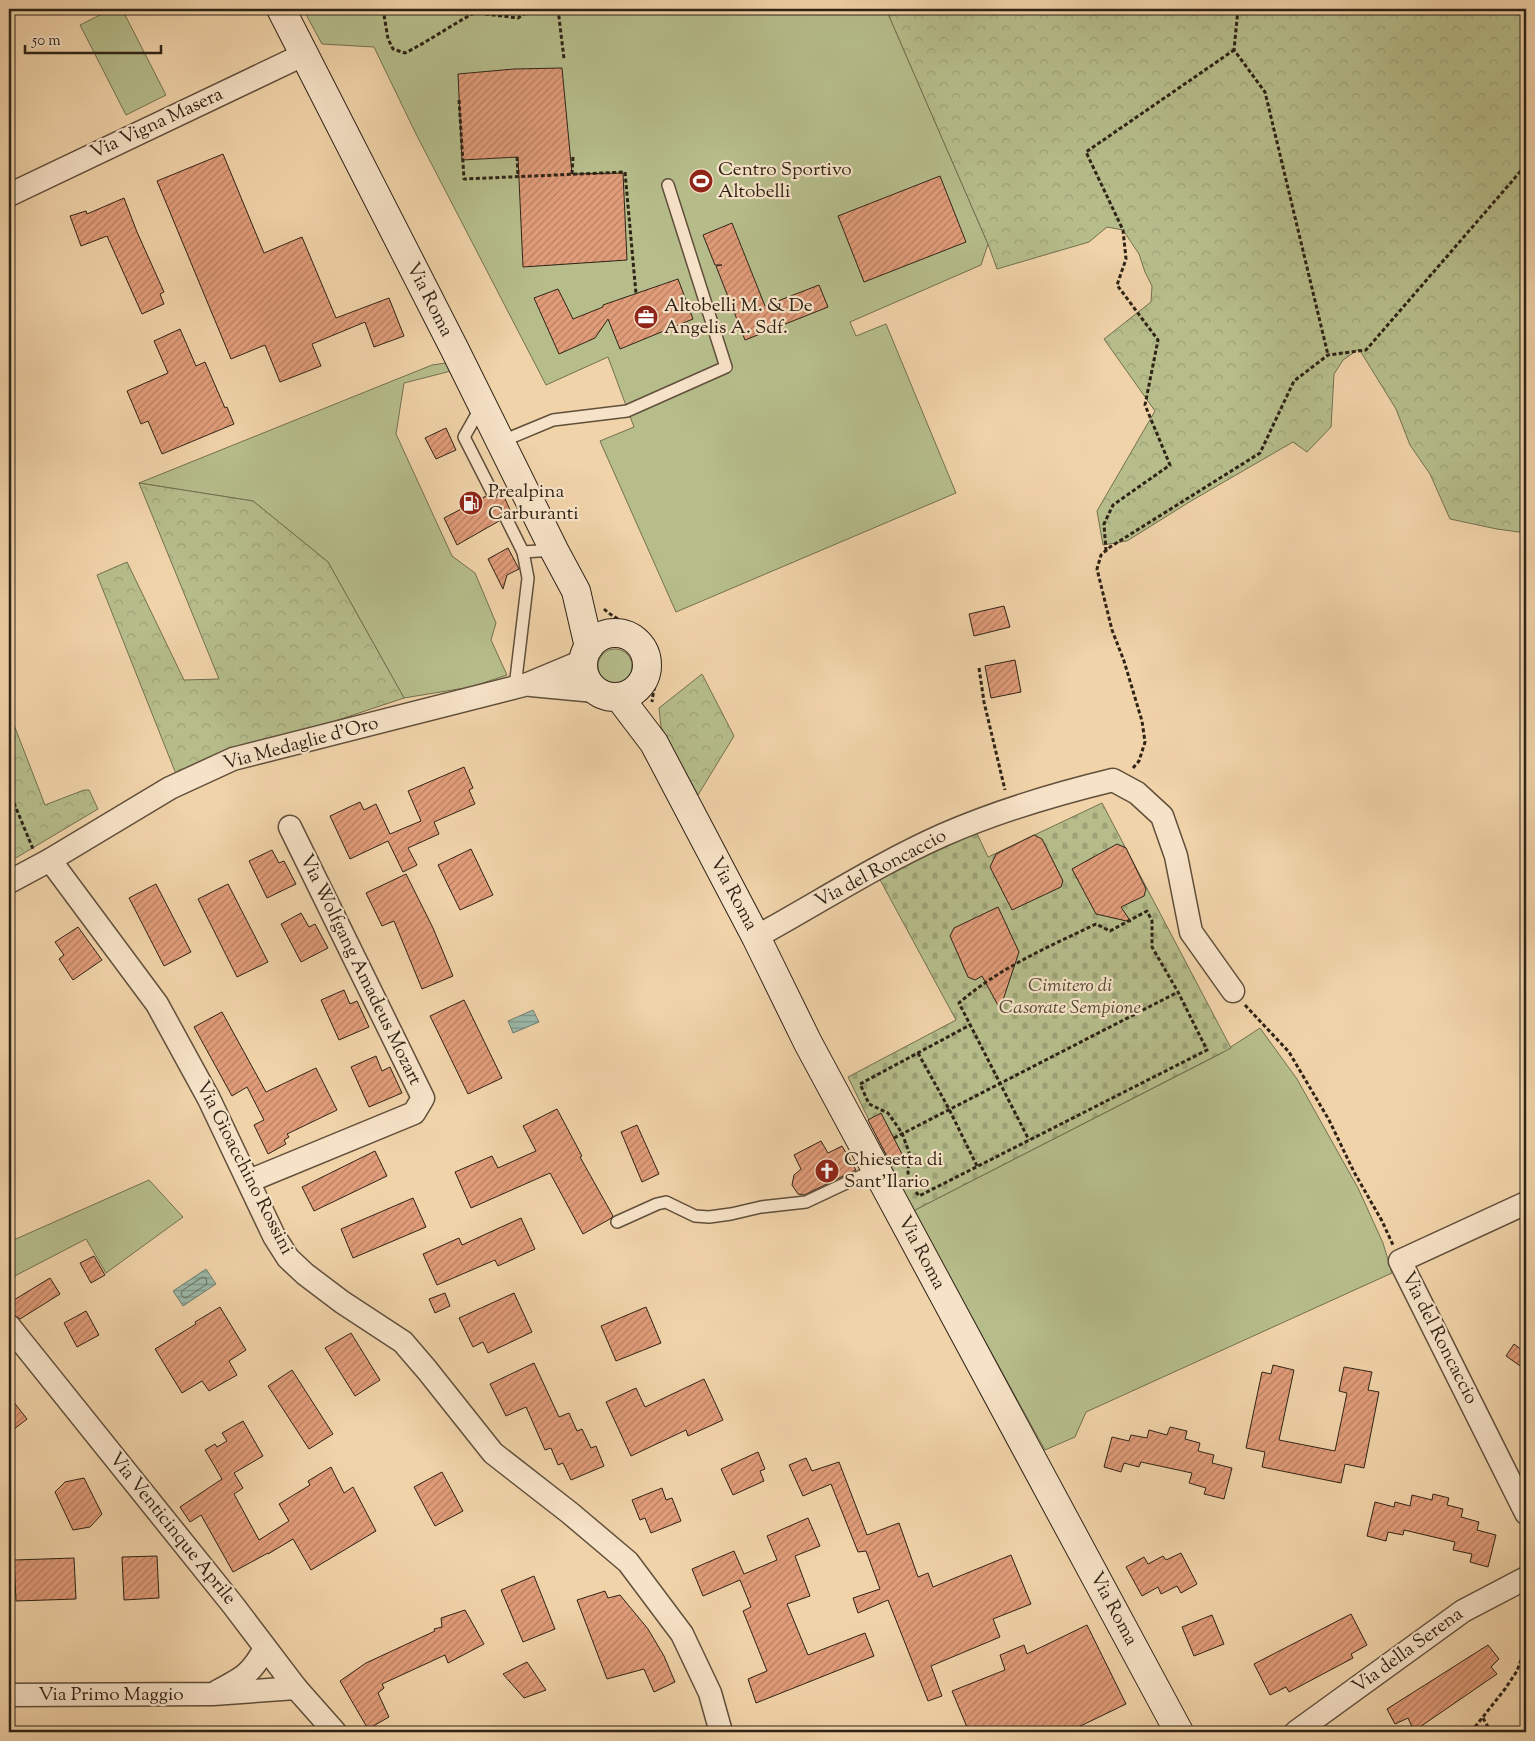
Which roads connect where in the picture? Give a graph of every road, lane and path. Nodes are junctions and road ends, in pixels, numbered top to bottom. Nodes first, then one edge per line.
1 (281, 9) edge
2 (383, 9) edge
3 (479, 9) edge
4 (532, 9) edge
5 (558, 9) edge
6 (1238, 9) edge
7 (1234, 50) junction
8 (304, 54) junction
9 (564, 59) dead end
10 (459, 100) dead end
11 (573, 156) dead end
12 (517, 157) dead end
13 (1526, 165) edge
14 (572, 174) junction
15 (518, 177) junction
16 (668, 185) dead end
17 (9, 195) edge
18 (636, 294) dead end
19 (1328, 355) junction
20 (482, 406) junction
21 (500, 442) junction
22 (492, 492) dead end
23 (506, 518) dead end
24 (554, 550) junction
25 (1106, 551) junction
26 (523, 552) junction
27 (576, 591) junction
28 (626, 635) junction
29 (586, 654) junction
30 (979, 668) dead end
31 (644, 681) junction
32 (521, 686) junction
33 (607, 694) junction
34 (654, 743) junction
35 (1113, 780) junction
36 (9, 791) edge
37 (1010, 810) junction
38 (290, 827) dead end
39 (45, 863) junction
40 (9, 882) edge
41 (756, 937) junction
42 (1178, 992) junction
43 (1232, 992) joint
44 (970, 1025) junction
45 (918, 1053) junction
46 (999, 1084) junction
47 (949, 1109) junction
48 (902, 1133) junction
49 (894, 1138) dead end
50 (1029, 1140) junction
51 (977, 1166) junction
52 (876, 1169) junction
53 (249, 1181) junction
54 (910, 1186) dead end
55 (914, 1191) dead end
56 (1526, 1203) edge
57 (617, 1222) dead end
58 (1400, 1261) junction
59 (9, 1326) edge
60 (1526, 1513) edge
61 (1526, 1578) edge
62 (1526, 1646) edge
63 (265, 1648) junction
64 (296, 1688) junction
65 (213, 1694) junction
66 (9, 1695) edge
67 (1483, 1718) junction
68 (335, 1732) edge
69 (722, 1732) edge
70 (1180, 1732) edge
71 (1296, 1732) edge
72 (1471, 1732) edge
73 (1491, 1732) edge

1 - 8 street, Via Roma
2 - 3 path
3 - 4 path
5 - 9 path
6 - 7 path
7 - 19 path
7 - 25 path
8 - 17 street, Via Vigna Masera
8 - 20 street, Via Roma
10 - 15 path
11 - 14 path
12 - 15 path
13 - 19 path
14 - 15 path
14 - 18 path
16 - 21 lane
19 - 25 path
20 - 21 street, Via Roma
20 - 22 lane
21 - 24 street, Via Roma
23 - 26 lane
24 - 26 lane
24 - 27 street, Via Roma
25 - 35 path
26 - 32 lane
27 - 28 street, Via Roma
27 - 29 street, Via Roma
28 - 29 street
28 - 31 street, Via Roma
29 - 32 street, Via Medaglie d'Oro
29 - 33 street, Via Roma
30 - 37 path
31 - 33 street
31 - 34 street, Via Roma
32 - 33 street, Via Medaglie d'Oro
32 - 39 street, Via Medaglie d'Oro
33 - 34 street, Via Roma
34 - 41 street, Via Roma
35 - 37 street, Via del Roncaccio
35 - 43 street
36 - 39 path
37 - 41 street, Via del Roncaccio
38 - 53 street, Via Wolfgang Amadeus Mozart
39 - 40 street, Via Medaglie d'Oro
39 - 53 street, Via Gioacchino Rossini
41 - 52 street, Via Roma
42 - 44 path
42 - 46 path
42 - 50 path
43 - 58 path
44 - 45 path
44 - 46 path
45 - 47 path
45 - 48 path
46 - 47 path
46 - 50 path
47 - 48 path
47 - 51 path
48 - 49 path
48 - 54 path
50 - 51 path
51 - 55 path
52 - 57 lane
52 - 70 street, Via Roma
53 - 69 street, Via Gioacchino Rossini
56 - 58 street, Via del Roncaccio
58 - 60 street, Via del Roncaccio
59 - 63 street, Via Venticinque Aprile
61 - 71 street, Via della Serena
62 - 67 path
63 - 64 street, Via Venticinque Aprile
63 - 65 street, Via Primo Maggio
64 - 65 street, Via Primo Maggio
64 - 68 street, Via Venticinque Aprile
65 - 66 street, Via Primo Maggio
67 - 72 path
67 - 73 path

